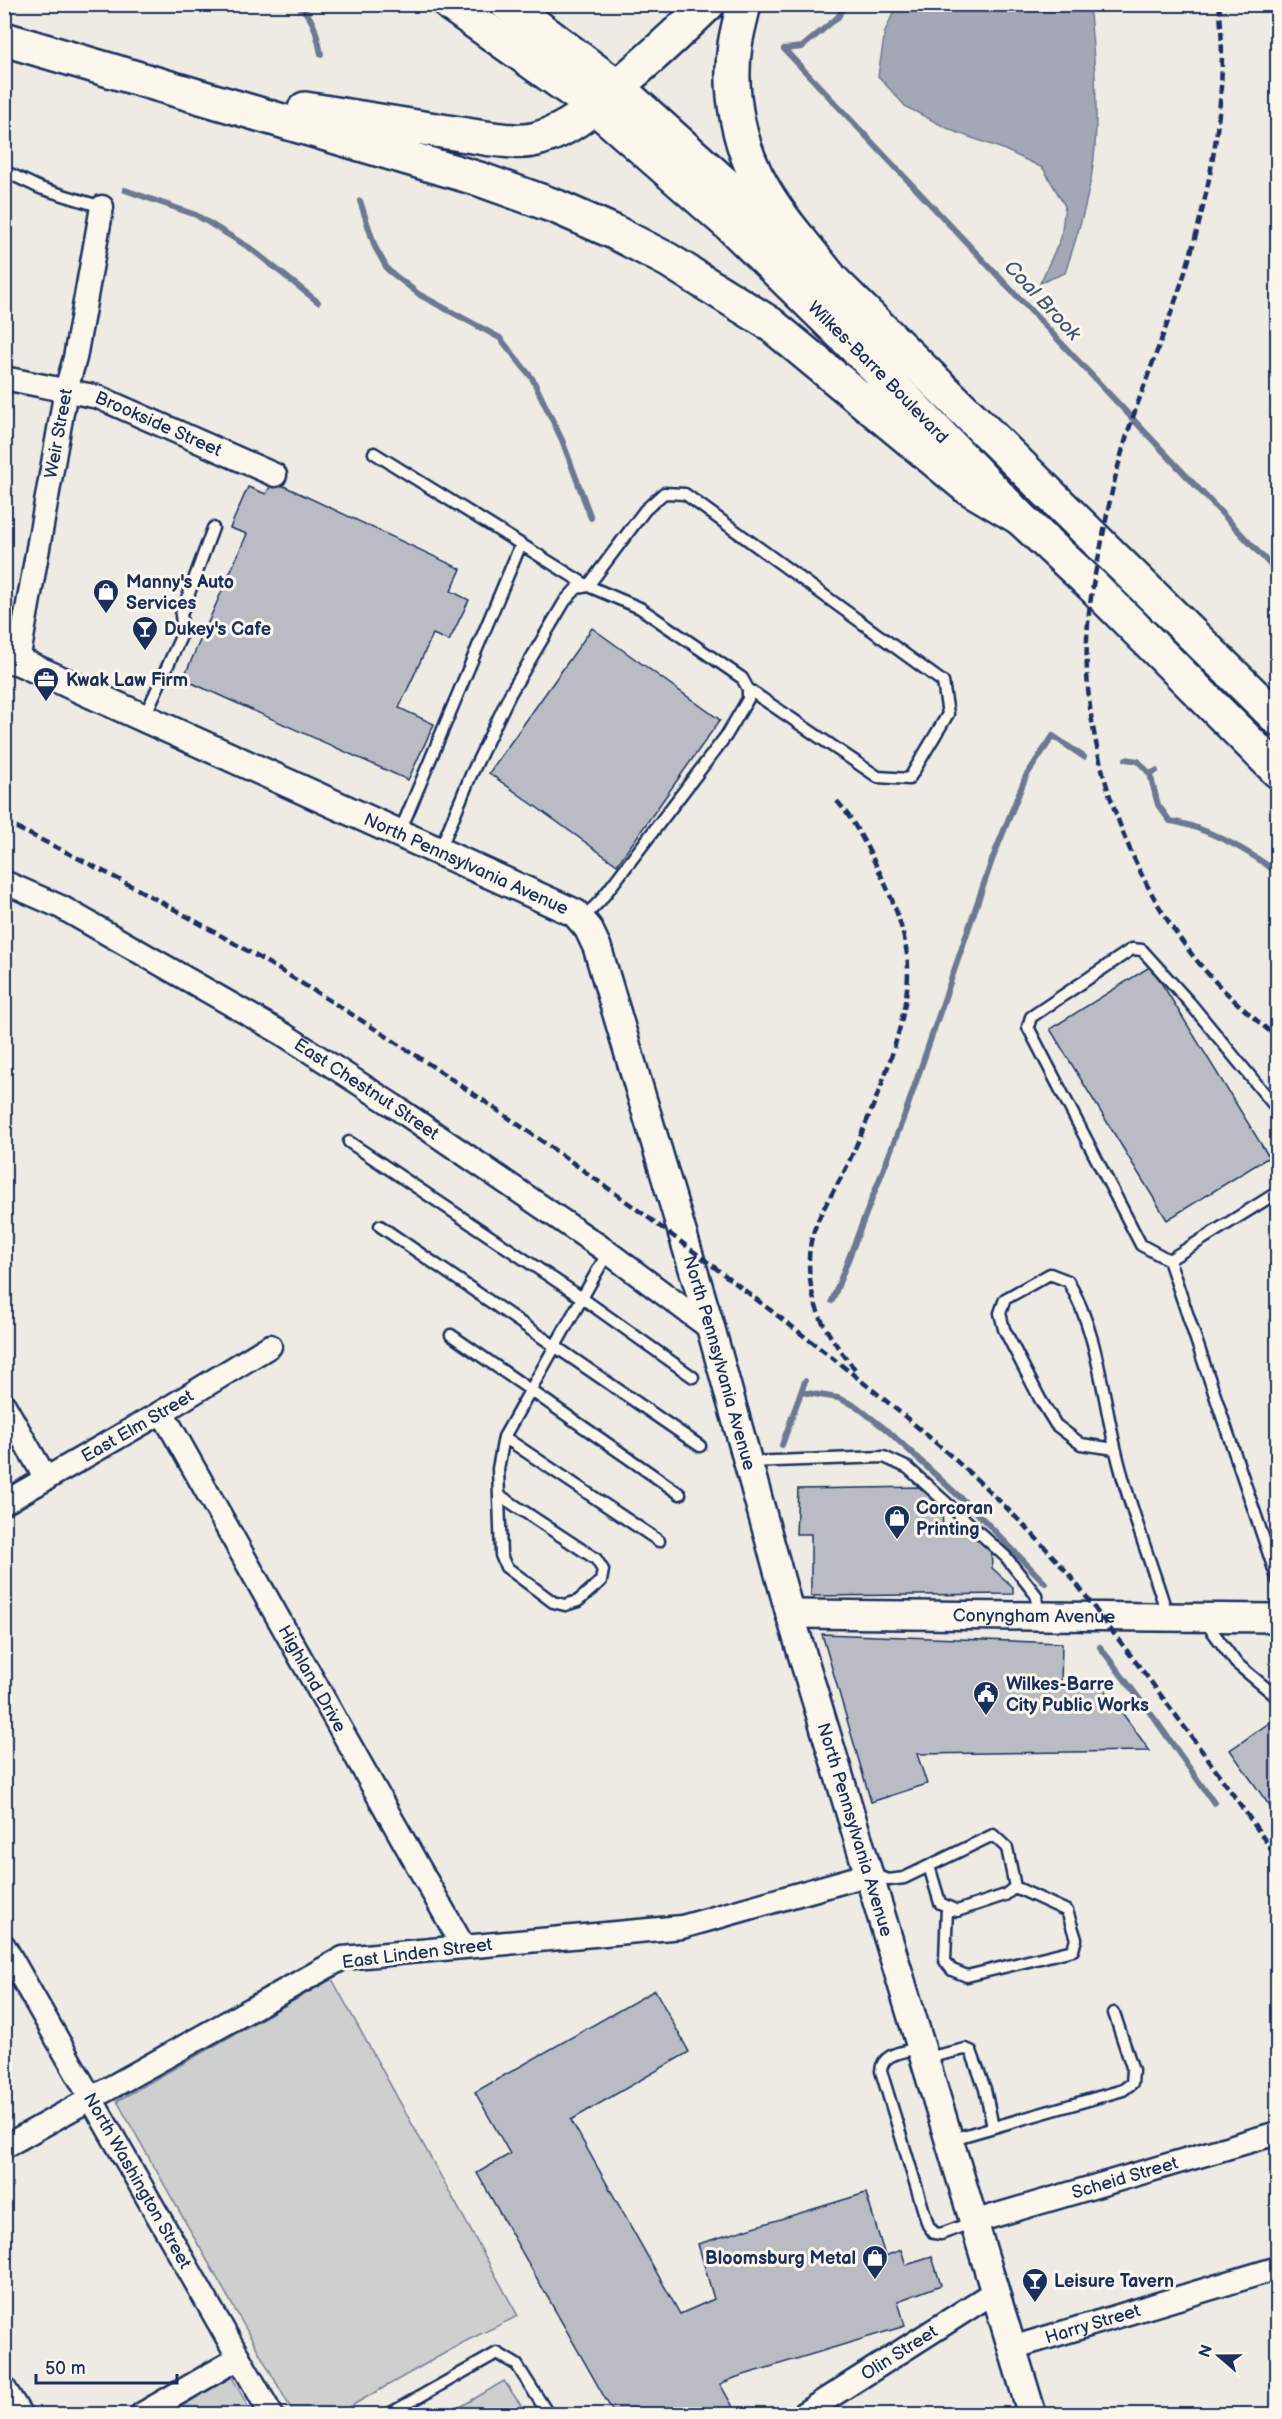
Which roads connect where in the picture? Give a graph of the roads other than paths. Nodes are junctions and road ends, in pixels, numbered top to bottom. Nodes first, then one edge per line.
1 (450, 4) edge
2 (507, 4) edge
3 (708, 4) edge
4 (744, 4) edge
5 (4, 39) edge
6 (56, 53) junction
7 (606, 97) junction
8 (4, 171) edge
9 (102, 207) joint
10 (833, 281) junction
11 (4, 378) edge
12 (66, 390) junction
13 (374, 453) dead end
14 (275, 475) dead end
15 (1020, 518) junction
16 (213, 528) dead end
17 (521, 544) junction
18 (588, 585) junction
19 (11, 660) edge
20 (748, 689) junction
21 (144, 718) junction
22 (1278, 719) edge
23 (1278, 771) edge
24 (399, 834) junction
25 (439, 852) junction
26 (4, 882) edge
27 (581, 920) junction
28 (1278, 1110) edge
29 (349, 1142) dead end
30 (1278, 1192) edge
31 (380, 1226) dead end
32 (608, 1252) junction
33 (1169, 1260) junction
34 (582, 1298) junction
35 (711, 1329) junction
36 (451, 1335) dead end
37 (555, 1345) junction
38 (270, 1346) dead end
39 (693, 1377) dead end
40 (530, 1390) junction
41 (4, 1405) edge
42 (162, 1412) junction
43 (504, 1437) junction
44 (700, 1446) dead end
45 (1115, 1449) junction
46 (748, 1462) junction
47 (46, 1479) junction
48 (680, 1494) dead end
49 (499, 1495) junction
50 (4, 1503) edge
51 (659, 1541) dead end
52 (1278, 1581) edge
53 (790, 1614) junction
54 (1038, 1617) junction
55 (1168, 1617) junction
56 (1203, 1618) junction
57 (1278, 1618) edge
58 (1278, 1698) edge
59 (929, 1866) junction
60 (870, 1874) junction
61 (1015, 1887) junction
62 (947, 1907) junction
63 (4, 1946) edge
64 (463, 1946) junction
65 (1114, 2013) dead end
66 (923, 2053) junction
67 (90, 2098) junction
68 (993, 2127) junction
69 (1274, 2134) dead end
70 (949, 2140) junction
71 (4, 2146) edge
72 (973, 2222) junction
73 (1278, 2268) edge
74 (994, 2292) junction
75 (1012, 2348) junction
76 (239, 2358) junction
77 (4, 2388) edge
78 (20, 2415) edge
79 (142, 2415) edge
80 (271, 2415) edge
81 (389, 2415) edge
82 (548, 2415) edge
83 (803, 2415) edge
84 (1032, 2415) edge

1 - 7 main road, Wilkes-Barre Boulevard
2 - 7 main road, Wilkes-Barre Boulevard
3 - 7 main road
4 - 10 main road
5 - 6 main road
6 - 7 main road
6 - 15 main road
7 - 10 main road, Wilkes-Barre Boulevard
7 - 15 main road, Wilkes-Barre Boulevard
8 - 9 lane
9 - 12 street, Weir Street
10 - 22 main road, Wilkes-Barre Boulevard
11 - 12 street, Brookside Street
12 - 14 street, Brookside Street
12 - 19 street, Weir Street
13 - 17 lane
15 - 23 main road, Wilkes-Barre Boulevard
16 - 21 lane
17 - 18 lane
17 - 24 lane
18 - 20 lane
18 - 20 lane
18 - 25 lane
19 - 21 street, North Pennsylvania Avenue
20 - 27 lane
21 - 24 street, North Pennsylvania Avenue
24 - 25 street, North Pennsylvania Avenue
25 - 27 street, North Pennsylvania Avenue
26 - 32 street, East Chestnut Street
27 - 35 street, North Pennsylvania Avenue
28 - 33 lane
29 - 34 lane
30 - 33 lane
31 - 37 lane
32 - 34 lane
32 - 35 street, East Chestnut Street
33 - 52 lane
34 - 37 lane
34 - 39 lane
35 - 46 street, North Pennsylvania Avenue
36 - 40 lane
37 - 40 lane
37 - 44 lane
38 - 42 street, East Elm Street
40 - 43 lane
40 - 48 lane
41 - 47 street
42 - 47 street, East Elm Street
42 - 64 street, Highland Drive
43 - 49 lane
43 - 51 lane
45 - 45 lane
45 - 55 lane
46 - 53 street, North Pennsylvania Avenue
46 - 54 lane
47 - 50 street, East Elm Street
49 - 49 lane
53 - 54 street, Conyngham Avenue
53 - 60 street, North Pennsylvania Avenue
54 - 55 street, Conyngham Avenue
55 - 56 street, Conyngham Avenue
56 - 57 street, Conyngham Avenue
56 - 58 lane
59 - 60 lane
59 - 61 lane
59 - 62 lane
60 - 64 street, East Linden Street
60 - 66 street, North Pennsylvania Avenue
61 - 62 lane
61 - 62 lane
63 - 67 street, North Washington Street
64 - 67 street, East Linden Street
65 - 68 lane
66 - 68 lane
66 - 70 street, North Pennsylvania Avenue
66 - 72 lane
67 - 71 street, East Linden Street
67 - 76 street, North Washington Street
68 - 70 lane
69 - 72 street, Scheid Street
70 - 72 street, North Pennsylvania Avenue
72 - 74 street, North Pennsylvania Avenue
73 - 75 street, Harry Street
74 - 75 street, North Pennsylvania Avenue
74 - 83 street, Olin Street
75 - 84 street, North Pennsylvania Avenue
76 - 79 street
76 - 80 street, North Washington Street
77 - 78 street
81 - 82 lane

